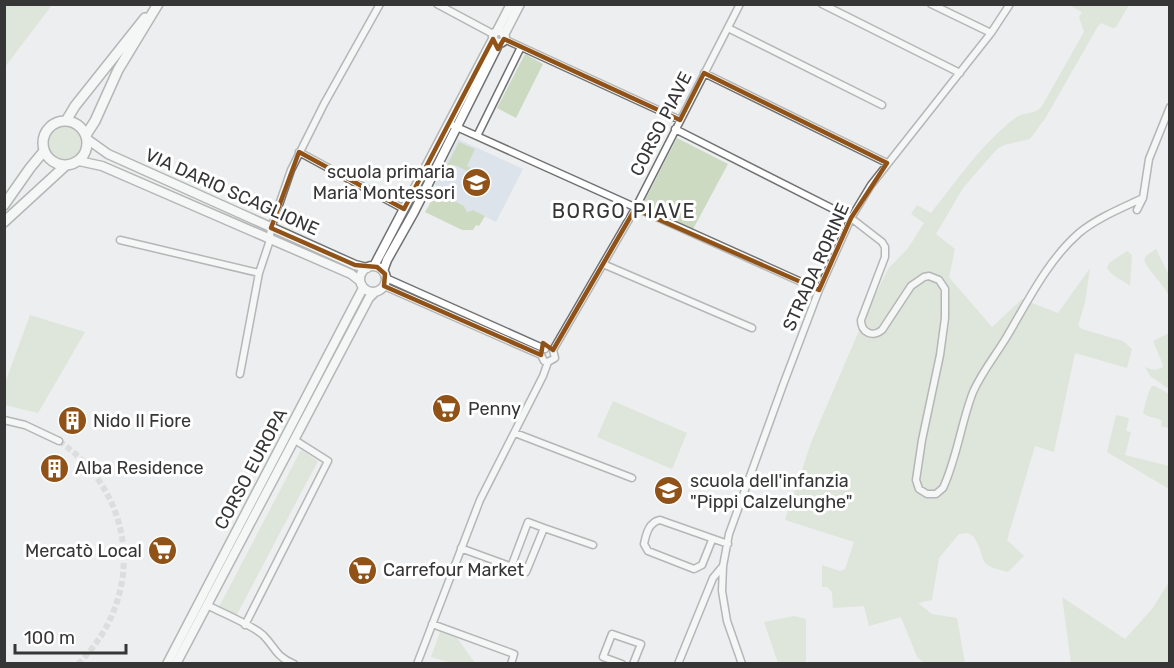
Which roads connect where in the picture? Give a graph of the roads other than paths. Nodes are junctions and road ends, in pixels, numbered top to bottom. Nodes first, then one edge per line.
1 (158, 4) edge
2 (380, 4) edge
3 (437, 4) edge
4 (511, 4) edge
5 (520, 4) edge
6 (740, 4) edge
7 (822, 4) edge
8 (931, 4) edge
9 (1010, 4) edge
10 (728, 28) junction
11 (991, 33) junction
12 (499, 37) junction
13 (521, 47) junction
14 (704, 73) junction
15 (960, 73) junction
16 (882, 105) dead end
17 (1170, 107) edge
18 (680, 119) junction
19 (66, 121) junction
20 (453, 126) junction
21 (675, 129) junction
22 (477, 136) junction
23 (87, 137) junction
24 (44, 151) junction
25 (299, 152) junction
26 (79, 161) junction
27 (887, 163) junction
28 (65, 166) junction
29 (1143, 198) junction
30 (4, 205) edge
31 (404, 209) junction
32 (635, 209) junction
33 (1137, 210) dead end
34 (850, 218) junction
35 (4, 222) edge
36 (271, 228) junction
37 (270, 238) junction
38 (120, 240) dead end
39 (603, 264) junction
40 (371, 267) junction
41 (259, 273) junction
42 (384, 279) junction
43 (362, 284) junction
44 (819, 290) junction
45 (375, 292) junction
46 (752, 328) dead end
47 (545, 349) junction
48 (553, 350) junction
49 (541, 355) junction
50 (548, 362) junction
51 (240, 374) dead end
52 (4, 420) edge
53 (515, 433) junction
54 (59, 441) tunnel mouth
55 (298, 442) dead end
56 (632, 478) dead end
57 (544, 528) junction
58 (712, 540) junction
59 (728, 544) junction
60 (593, 545) dead end
61 (461, 548) junction
62 (723, 566) junction
63 (511, 567) junction
64 (207, 606) junction
65 (432, 624) junction
66 (245, 625) junction
67 (167, 663) edge
68 (177, 663) edge
69 (294, 663) edge
70 (418, 663) edge
71 (426, 663) edge
72 (511, 663) edge
73 (622, 663) edge
74 (633, 663) edge
75 (678, 663) edge
76 (742, 663) edge

1 - 19 main road
1 - 23 main road
2 - 25 street
3 - 12 street
4 - 12 main road
5 - 12 main road
6 - 10 street, CORSO PIAVE
7 - 15 street
8 - 11 street
9 - 11 street, STRADA RORINE
10 - 14 street, CORSO PIAVE
10 - 16 street
11 - 15 street, STRADA RORINE
12 - 13 street
12 - 20 main road
13 - 18 street
13 - 22 street
14 - 18 street, CORSO PIAVE
14 - 27 street
15 - 27 street, STRADA RORINE
17 - 29 street
18 - 21 street, CORSO PIAVE
19 - 23 main road
19 - 24 main road
20 - 22 street
20 - 31 main road
20 - 42 main road
21 - 32 street, CORSO PIAVE
21 - 34 street
22 - 32 street
23 - 26 main road
23 - 36 main road, VIA DARIO SCAGLIONE
24 - 28 main road
24 - 30 main road
25 - 31 street
25 - 36 street
26 - 28 main road
26 - 37 main road, VIA DARIO SCAGLIONE
27 - 34 street, STRADA RORINE
28 - 35 main road
29 - 33 street
29 - 34 street
31 - 40 main road
32 - 39 street, CORSO PIAVE
32 - 44 street
34 - 44 street, STRADA RORINE
36 - 37 street
36 - 40 main road, VIA DARIO SCAGLIONE
37 - 41 street
37 - 43 main road, VIA DARIO SCAGLIONE
38 - 41 street
39 - 46 street
39 - 48 street, CORSO PIAVE
40 - 42 main road, VIA DARIO SCAGLIONE
40 - 43 main road, CORSO EUROPA
41 - 51 street
42 - 45 main road
42 - 47 street
42 - 49 street
43 - 45 main road, VIA DARIO SCAGLIONE
43 - 67 main road, CORSO EUROPA
44 - 59 street, STRADA RORINE
45 - 64 main road, CORSO EUROPA
47 - 48 street
47 - 49 street
48 - 50 street, CORSO PIAVE
49 - 50 street
50 - 53 street, CORSO PIAVE
52 - 54 street
53 - 56 street
53 - 61 street, CORSO PIAVE
55 - 66 street, CORSO EUROPA
57 - 60 street
57 - 63 street
57 - 63 street
58 - 58 street
58 - 59 street
59 - 62 street, STRADA RORINE
61 - 63 street
61 - 65 street, CORSO PIAVE
62 - 75 street
62 - 76 street, STRADA RORINE
64 - 66 street
64 - 68 main road, CORSO EUROPA
65 - 70 street, CORSO PIAVE
65 - 72 street
66 - 69 street
70 - 71 street
73 - 74 street

